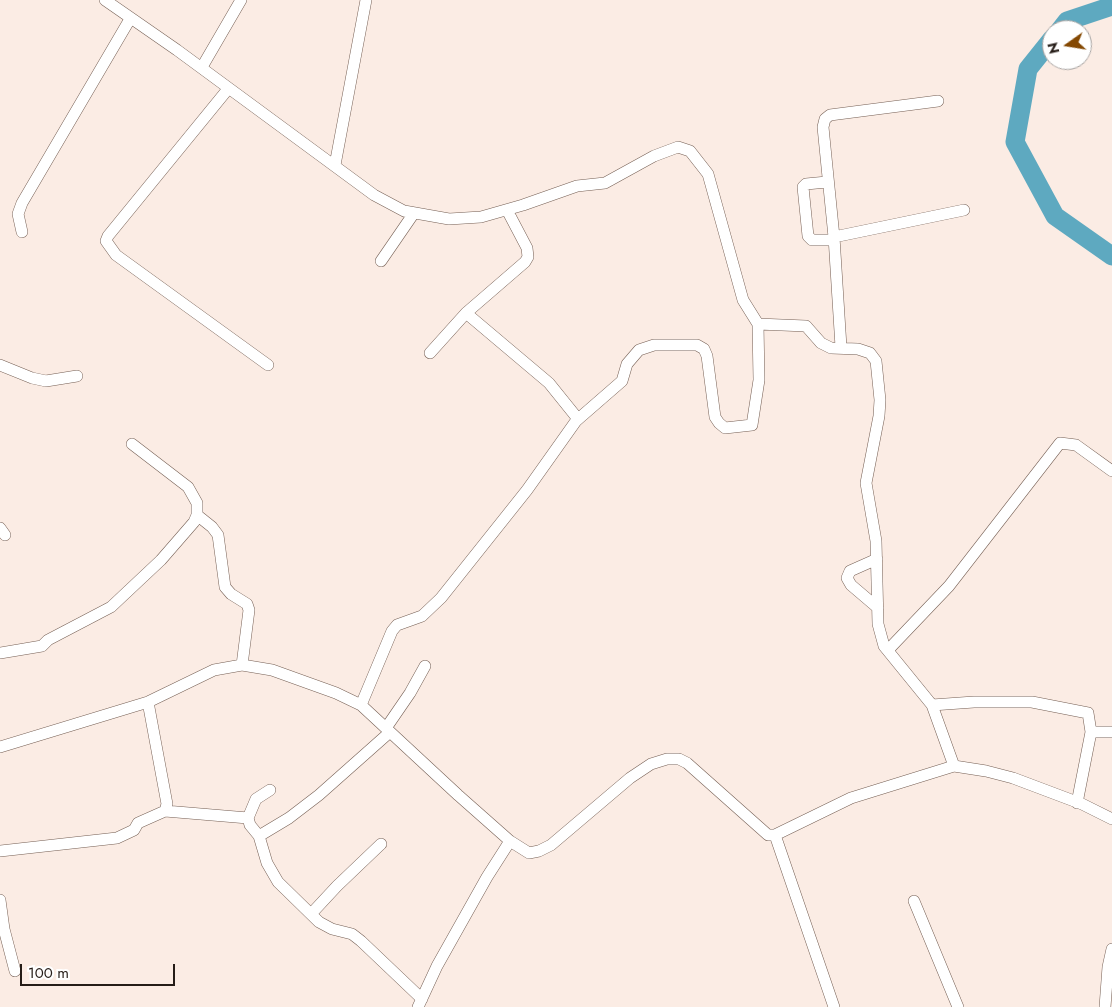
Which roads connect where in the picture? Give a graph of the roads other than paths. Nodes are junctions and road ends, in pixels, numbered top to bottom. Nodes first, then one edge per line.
1 (104, 0) edge
2 (242, 0) edge
3 (366, 0) edge
4 (130, 19) junction
5 (202, 68) junction
6 (228, 89) junction
7 (938, 101) dead end
8 (335, 166) junction
9 (827, 182) junction
10 (508, 210) junction
11 (964, 210) dead end
12 (414, 214) junction
13 (22, 232) dead end
14 (834, 238) junction
15 (382, 261) dead end
16 (466, 312) junction
17 (758, 324) junction
18 (841, 347) junction
19 (430, 352) dead end
20 (0, 365) edge
21 (268, 366) dead end
22 (77, 376) dead end
23 (578, 419) junction
24 (132, 444) dead end
25 (1112, 471) edge
26 (198, 515) junction
27 (877, 559) junction
28 (878, 608) junction
29 (888, 650) junction
30 (0, 653) edge
31 (242, 665) junction
32 (425, 666) dead end
33 (148, 702) junction
34 (361, 705) junction
35 (932, 705) junction
36 (388, 730) junction
37 (1091, 732) junction
38 (1112, 732) edge
39 (0, 747) edge
40 (954, 766) junction
41 (270, 790) dead end
42 (1077, 803) junction
43 (165, 811) junction
44 (248, 818) junction
45 (1112, 819) edge
46 (775, 835) junction
47 (259, 836) junction
48 (510, 841) junction
49 (381, 844) dead end
50 (0, 851) edge
51 (0, 900) edge
52 (914, 901) dead end
53 (311, 914) junction
54 (1112, 950) edge
55 (15, 971) dead end
56 (420, 1003) edge
57 (834, 1007) edge
58 (958, 1007) edge
59 (1105, 1007) edge

1 - 4 street
2 - 5 street
3 - 8 street
4 - 5 street
4 - 13 street
5 - 6 street
6 - 8 street
6 - 21 street
7 - 9 street
8 - 12 street
9 - 14 street
9 - 14 street
10 - 12 street
10 - 16 street
10 - 17 street
11 - 14 street
12 - 15 street
14 - 18 street
16 - 19 street
16 - 23 street
17 - 18 street
17 - 23 street
18 - 27 street
20 - 22 street
23 - 34 street
24 - 26 street
25 - 29 street
26 - 30 street
26 - 31 street
27 - 28 street
27 - 28 street
28 - 29 street
29 - 35 street
31 - 33 street
31 - 34 street
32 - 36 street
33 - 39 street
33 - 43 street
34 - 36 street
35 - 37 street
35 - 40 street
36 - 47 street
36 - 48 street
37 - 38 street
37 - 42 street
40 - 42 street
40 - 46 street
41 - 44 street
42 - 45 street
43 - 44 street
43 - 50 street
44 - 47 street
46 - 48 street
46 - 57 street
47 - 53 street
48 - 56 street
49 - 53 street
51 - 55 street
52 - 58 street
53 - 56 street
54 - 59 street

